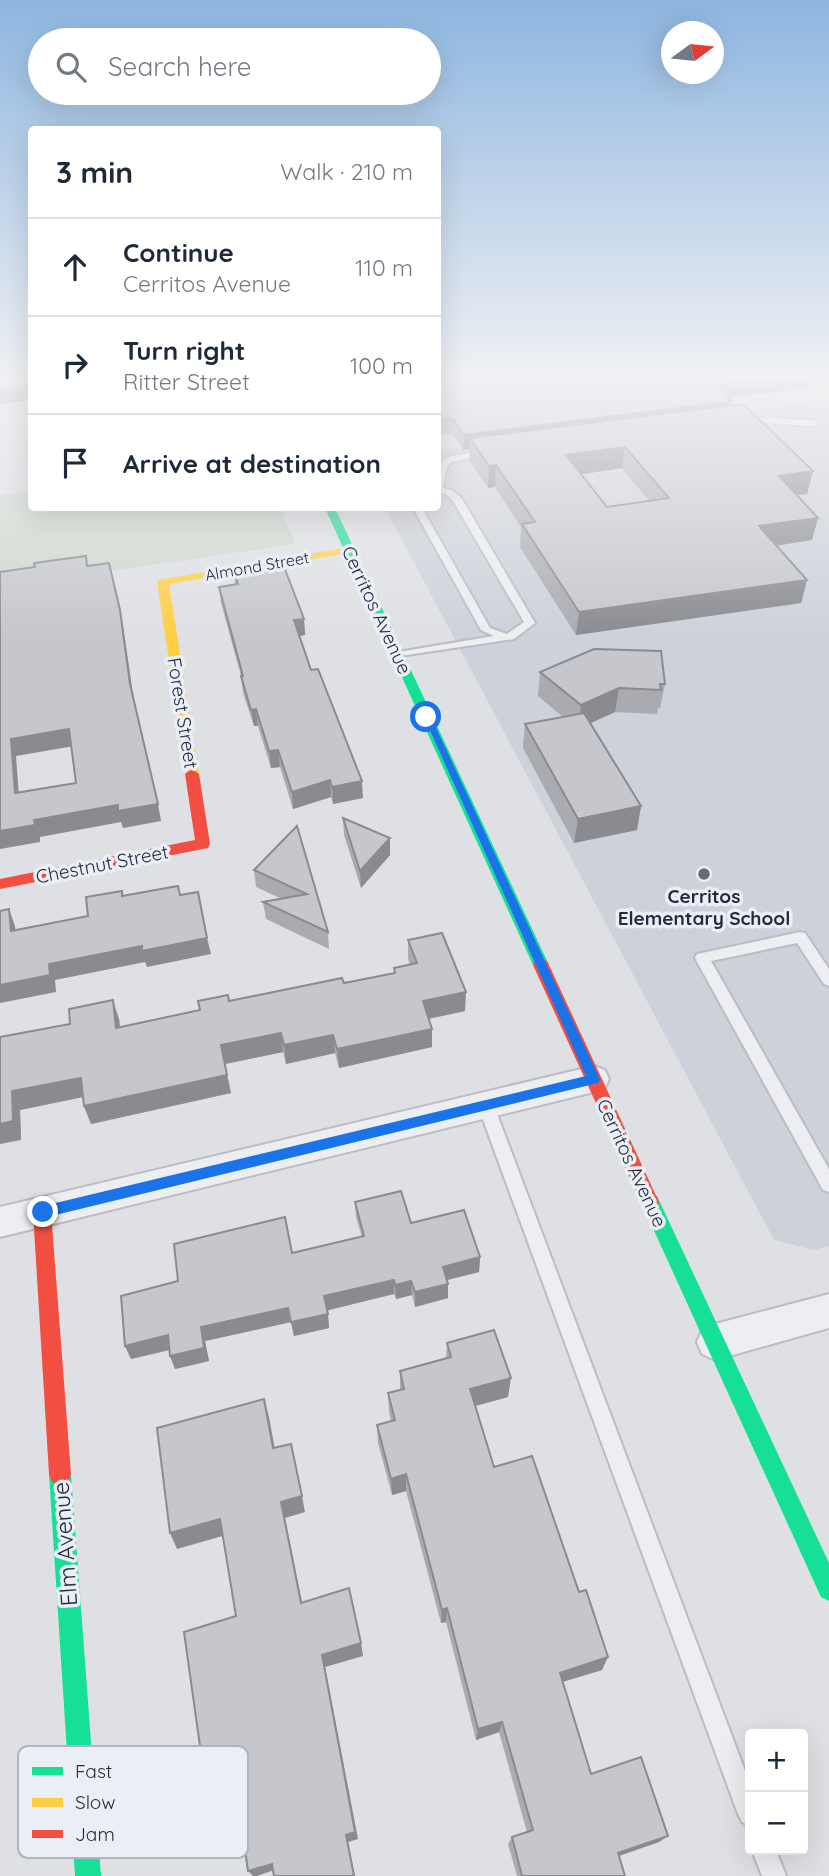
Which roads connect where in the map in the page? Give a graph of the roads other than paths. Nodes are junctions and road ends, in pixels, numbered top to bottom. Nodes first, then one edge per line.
1 (441, 491) edge
2 (331, 511) edge
3 (419, 511) edge
4 (350, 551) junction
5 (163, 582) joint
6 (514, 636) junction
7 (398, 655) junction
8 (203, 844) joint
9 (0, 884) edge
10 (829, 980) edge
11 (594, 1079) junction
12 (486, 1107) junction
13 (829, 1185) edge
14 (43, 1212) junction
15 (0, 1222) edge
16 (829, 1311) edge
17 (715, 1342) junction
18 (829, 1589) edge
19 (79, 1746) edge
20 (745, 1801) edge
21 (766, 1855) edge
22 (87, 1858) edge
23 (88, 1876) edge
24 (774, 1876) edge

1 - 6 lane
2 - 4 main road, Cerritos Avenue
3 - 6 lane
4 - 5 main road, Almond Street
4 - 7 main road, Cerritos Avenue
5 - 8 main road, Forest Street
6 - 7 lane
7 - 11 main road, Cerritos Avenue
8 - 9 main road, Chestnut Street
10 - 13 lane
11 - 12 street
11 - 17 main road, Cerritos Avenue
12 - 14 street
12 - 20 lane
14 - 15 street
14 - 19 main road, Elm Avenue
16 - 17 street
17 - 18 main road, Cerritos Avenue
21 - 24 lane
22 - 23 main road, Elm Avenue

